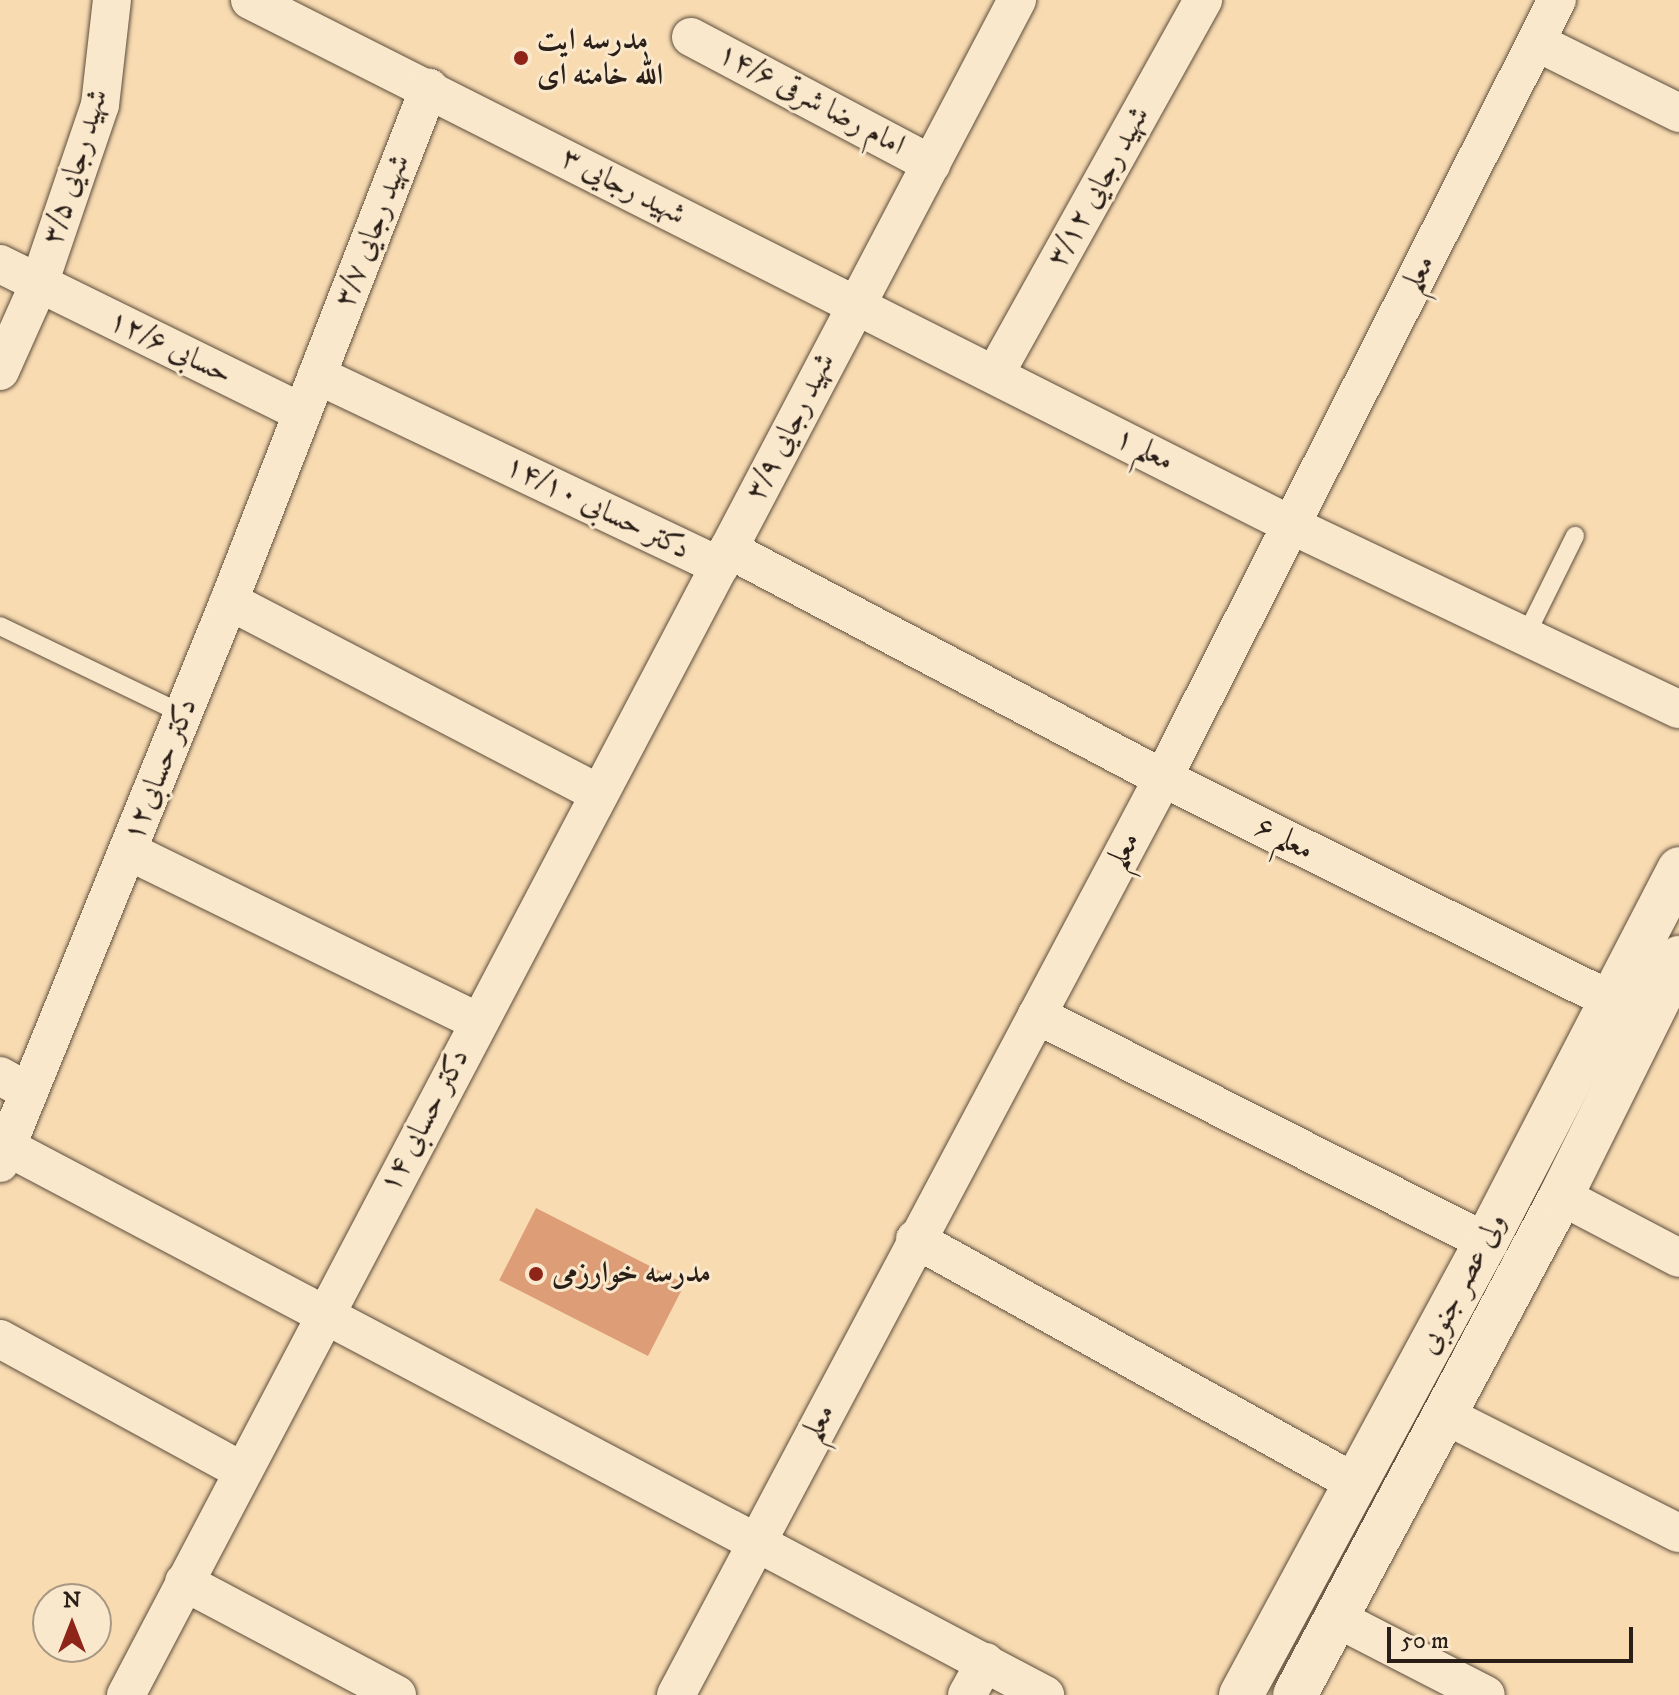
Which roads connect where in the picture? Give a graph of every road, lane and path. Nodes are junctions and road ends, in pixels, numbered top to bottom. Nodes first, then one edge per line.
1 (112, 0) edge
2 (250, 0) edge
3 (1017, 0) edge
4 (1203, 0) edge
5 (1557, 0) edge
6 (691, 37) dead end
7 (1536, 42) junction
8 (429, 88) junction
9 (1679, 113) edge
10 (924, 176) junction
11 (0, 264) edge
12 (39, 284) junction
13 (854, 305) junction
14 (0, 371) edge
15 (995, 374) junction
16 (317, 375) junction
17 (301, 412) junction
18 (1293, 526) junction
19 (1575, 536) dead end
20 (724, 558) junction
21 (229, 601) junction
22 (0, 626) edge
23 (1525, 637) junction
24 (923, 651) joint
25 (1679, 709) edge
26 (183, 714) junction
27 (1163, 778) junction
28 (598, 793) junction
29 (128, 851) junction
30 (1679, 869) edge
31 (1676, 970) edge
32 (1610, 1000) junction
33 (1037, 1015) junction
34 (478, 1022) junction
35 (15, 1084) edge
36 (3, 1155) edge
37 (1561, 1196) junction
38 (915, 1239) junction
39 (1486, 1242) junction
40 (1679, 1258) edge
41 (323, 1317) junction
42 (0, 1339) edge
43 (1445, 1415) junction
44 (242, 1471) junction
45 (1357, 1484) junction
46 (1679, 1533) edge
47 (755, 1545) junction
48 (184, 1582) junction
49 (1338, 1619) junction
50 (976, 1679) edge
51 (126, 1695) edge
52 (397, 1695) edge
53 (676, 1695) edge
54 (1045, 1695) edge
55 (1241, 1695) edge
56 (1295, 1695) edge
57 (1486, 1695) edge

1 - 12 street, شهید رجایی ۳/۵
2 - 8 street, شهید رجایی ۳
3 - 10 street, شهید رجایی ۳/۹
4 - 15 street, شهید رجایی ۳/۱۲
5 - 7 street, معلم
6 - 10 street, امام رضا شرقی ۱۴/۶
7 - 9 street
7 - 18 street, معلم
8 - 13 street, شهید رجایی ۳
8 - 16 street, شهید رجایی ۳/۷
10 - 13 street, شهید رجایی ۳/۹
11 - 12 street, حسابی ۱۲/۶
12 - 14 street, شهید رجایی ۳/۵
12 - 17 street, حسابی ۱۲/۶
13 - 15 street, شهید رجایی ۳
13 - 20 street, شهید رجایی ۳/۹
15 - 18 street, معلم ۱
16 - 17 street, دکتر حسابی۱۲
16 - 20 street, دکتر حسابی ۱۴/۱۰
17 - 21 street, دکتر حسابی۱۲
18 - 23 street, معلم ۱
18 - 27 street, معلم
19 - 23 lane
20 - 24 street, دکتر حسابی ۱۴/۱۰
20 - 28 street, دکتر حسابی ۱۴
21 - 26 street, دکتر حسابی۱۲
21 - 28 street
22 - 26 lane
23 - 25 street, معلم ۱
24 - 27 street, معلم ۶
26 - 29 street, دکتر حسابی۱۲
27 - 32 street, معلم ۶
27 - 33 street, معلم
28 - 34 street, دکتر حسابی ۱۴
29 - 34 street
29 - 35 street, دکتر حسابی۱۲
30 - 32 street, ولی عصر جنوبی
31 - 37 street, ولی عصر جنوبی
32 - 39 street, ولی عصر جنوبی
33 - 38 street, معلم
33 - 39 street
34 - 41 street, دکتر حسابی ۱۴
35 - 36 street, دکتر حسابی۱۲
36 - 41 street
37 - 40 street
37 - 43 street, ولی عصر جنوبی
38 - 45 street
38 - 47 street, معلم
39 - 45 street, ولی عصر جنوبی
41 - 44 street, دکتر حسابی ۱۴
41 - 47 street
42 - 44 street
43 - 46 street
43 - 49 street, ولی عصر جنوبی
44 - 48 street, دکتر حسابی ۱۴
45 - 55 street, ولی عصر جنوبی
47 - 50 street
47 - 53 street, معلم
48 - 51 street, دکتر حسابی ۱۴
48 - 52 street
49 - 56 street, ولی عصر جنوبی
49 - 57 street
50 - 54 street

